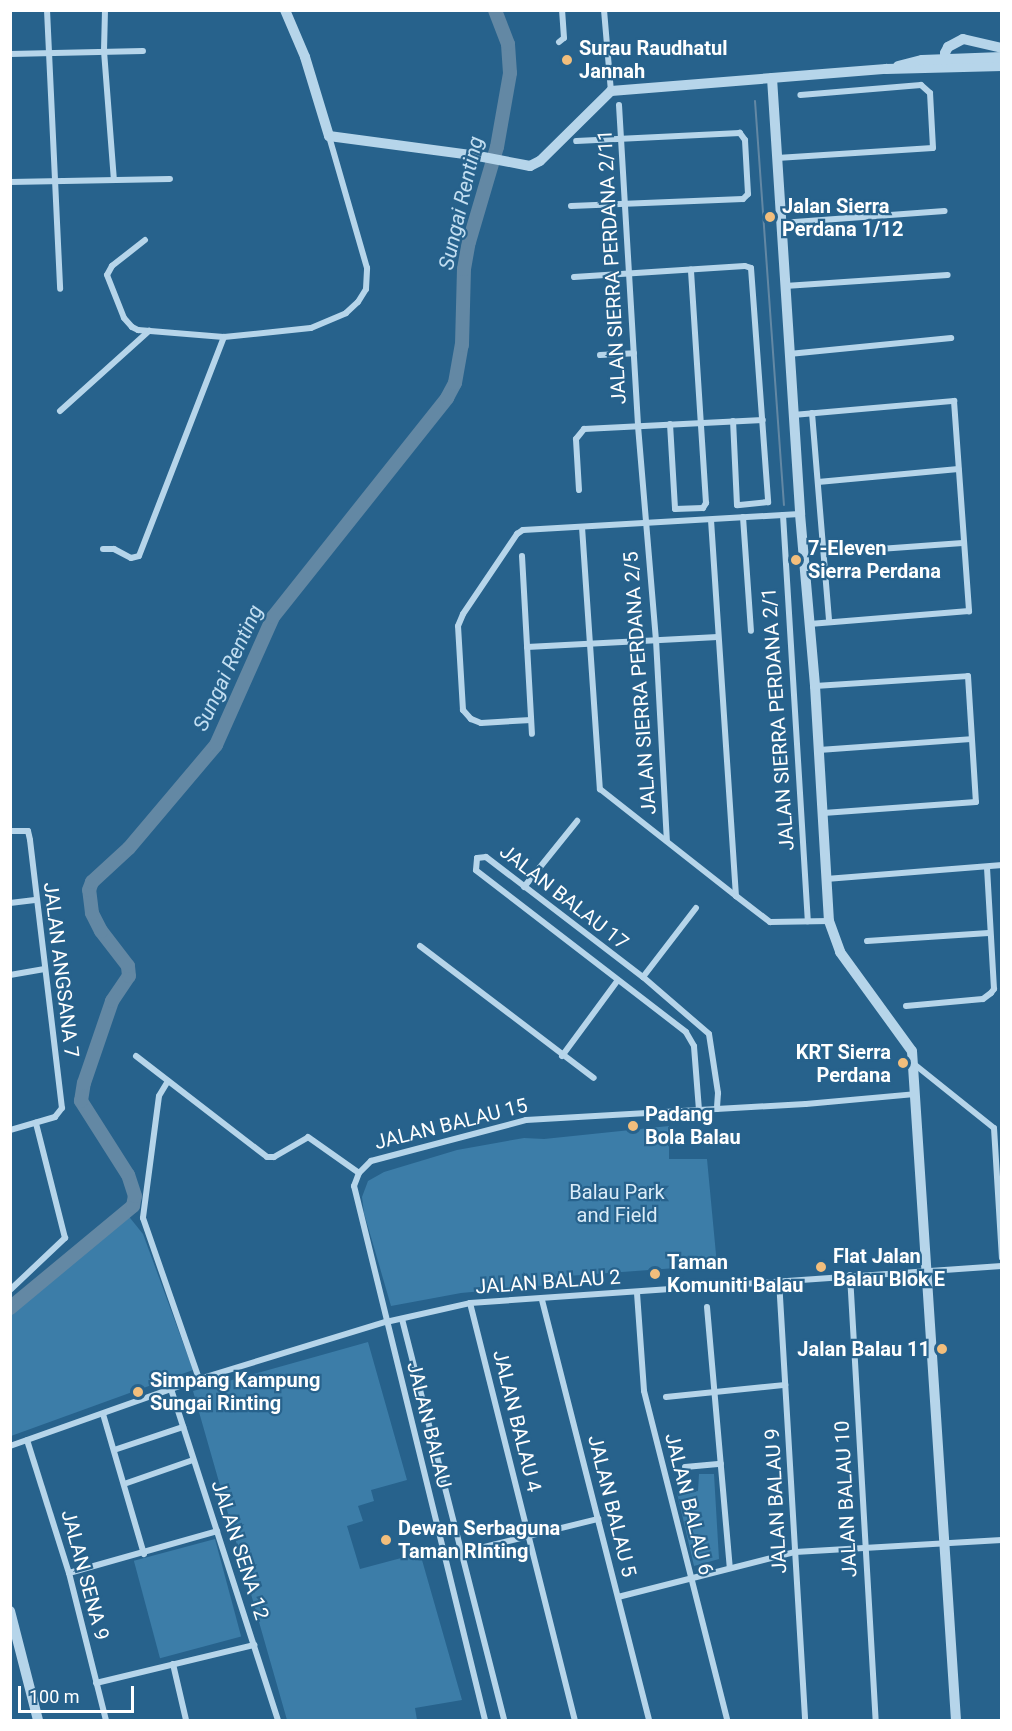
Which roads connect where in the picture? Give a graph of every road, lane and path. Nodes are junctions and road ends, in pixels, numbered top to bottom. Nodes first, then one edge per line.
1 (47, 10) edge
2 (105, 10) edge
3 (285, 10) edge
4 (562, 10) edge
5 (604, 10) edge
6 (559, 42) dead end
7 (1002, 48) edge
8 (104, 51) junction
9 (143, 51) dead end
10 (48, 52) junction
11 (10, 54) edge
12 (1002, 57) edge
13 (946, 64) junction
14 (1002, 66) edge
15 (772, 78) junction
16 (611, 91) junction
17 (800, 95) dead end
18 (619, 105) dead end
19 (329, 136) junction
20 (621, 139) junction
21 (576, 141) dead end
22 (776, 158) junction
23 (170, 179) dead end
24 (114, 180) junction
25 (56, 181) junction
26 (10, 183) edge
27 (624, 204) junction
28 (572, 206) dead end
29 (945, 211) dead end
30 (780, 223) junction
31 (145, 240) dead end
32 (691, 269) junction
33 (629, 274) junction
34 (948, 275) dead end
35 (574, 277) dead end
36 (785, 286) junction
37 (60, 289) dead end
38 (149, 331) junction
39 (224, 337) junction
40 (951, 338) dead end
41 (634, 353) junction
42 (789, 354) junction
43 (600, 355) dead end
44 (60, 411) dead end
45 (812, 413) junction
46 (793, 415) junction
47 (763, 420) junction
48 (734, 421) junction
49 (700, 423) junction
50 (670, 424) junction
51 (638, 426) junction
52 (958, 469) junction
53 (818, 482) junction
54 (579, 490) dead end
55 (800, 514) junction
56 (783, 515) junction
57 (743, 517) junction
58 (711, 520) junction
59 (646, 522) junction
60 (582, 527) junction
61 (963, 543) junction
62 (102, 549) dead end
63 (824, 553) junction
64 (522, 556) dead end
65 (829, 621) junction
66 (810, 624) junction
67 (751, 632) dead end
68 (718, 637) junction
69 (656, 640) junction
70 (591, 644) junction
71 (527, 647) junction
72 (815, 686) junction
73 (531, 720) junction
74 (532, 734) dead end
75 (971, 739) junction
76 (819, 750) junction
77 (823, 813) junction
78 (577, 821) dead end
79 (10, 831) edge
80 (667, 841) junction
81 (1002, 865) edge
82 (987, 867) junction
83 (826, 879) junction
84 (524, 887) junction
85 (736, 896) junction
86 (35, 900) junction
87 (10, 903) edge
88 (696, 908) dead end
89 (808, 921) junction
90 (829, 921) junction
91 (989, 933) junction
92 (867, 941) dead end
93 (420, 946) dead end
94 (44, 969) junction
95 (10, 975) edge
96 (643, 977) junction
97 (618, 980) junction
98 (906, 1006) dead end
99 (135, 1056) dead end
100 (562, 1056) junction
101 (914, 1064) junction
102 (594, 1078) dead end
103 (168, 1081) junction
104 (916, 1094) junction
105 (717, 1109) junction
106 (699, 1110) junction
107 (36, 1123) junction
108 (10, 1130) edge
109 (359, 1173) junction
110 (1002, 1258) edge
111 (1002, 1266) edge
112 (927, 1269) junction
113 (850, 1275) junction
114 (779, 1280) junction
115 (10, 1290) edge
116 (637, 1293) junction
117 (543, 1300) junction
118 (470, 1303) junction
119 (707, 1307) dead end
120 (402, 1319) junction
121 (386, 1322) junction
122 (199, 1379) junction
123 (785, 1385) junction
124 (171, 1389) junction
125 (714, 1392) junction
126 (666, 1397) dead end
127 (103, 1414) junction
128 (183, 1426) junction
129 (27, 1440) junction
130 (10, 1446) edge
131 (114, 1450) junction
132 (193, 1460) junction
133 (721, 1464) junction
134 (685, 1467) dead end
135 (124, 1484) junction
136 (598, 1519) junction
137 (217, 1531) junction
138 (529, 1536) junction
139 (1002, 1540) edge
140 (947, 1545) junction
141 (866, 1548) junction
142 (795, 1552) junction
143 (462, 1553) junction
144 (144, 1554) junction
145 (444, 1557) junction
146 (730, 1568) junction
147 (69, 1573) junction
148 (691, 1579) junction
149 (618, 1597) junction
150 (10, 1611) edge
151 (254, 1645) junction
152 (173, 1664) junction
153 (96, 1683) junction
154 (38, 1720) edge
155 (104, 1720) edge
156 (186, 1720) edge
157 (278, 1720) edge
158 (485, 1720) edge
159 (504, 1720) edge
160 (575, 1720) edge
161 (650, 1720) edge
162 (727, 1720) edge
163 (805, 1720) edge
164 (876, 1720) edge
165 (956, 1720) edge

1 - 10 street
2 - 8 street
3 - 19 street
4 - 6 street
5 - 16 street
7 - 13 street
8 - 9 street
8 - 10 street
8 - 24 street
10 - 11 street
10 - 25 street
12 - 13 street
13 - 14 street
13 - 15 street
15 - 16 street
15 - 22 street
16 - 19 street
17 - 22 street
18 - 20 street, JALAN SIERRA PERDANA 2/11
19 - 39 street
20 - 21 street
20 - 27 street, JALAN SIERRA PERDANA 2/11
20 - 27 street
22 - 30 street
23 - 24 street
24 - 25 street
25 - 26 street
25 - 37 street
27 - 28 street
27 - 33 street, JALAN SIERRA PERDANA 2/11
29 - 30 street
30 - 36 street
31 - 38 street
32 - 33 street
32 - 47 street
32 - 49 street
33 - 35 street
33 - 41 street, JALAN SIERRA PERDANA 2/11
34 - 36 street
36 - 42 street
38 - 39 street
38 - 44 street
39 - 62 street
40 - 42 street
41 - 43 street
41 - 51 street, JALAN SIERRA PERDANA 2/11
42 - 46 street
45 - 46 street
45 - 52 street
45 - 53 street
46 - 55 street
47 - 48 street
47 - 48 street
48 - 49 street
49 - 50 street
49 - 50 street
50 - 51 street
51 - 54 street
51 - 59 street, JALAN SIERRA PERDANA 2/11
52 - 53 street
52 - 61 street
53 - 63 street
55 - 56 street
55 - 66 street
56 - 57 street
56 - 89 street, JALAN SIERRA PERDANA 2/1
57 - 58 street
57 - 67 street
58 - 59 street
58 - 68 street
59 - 60 street
59 - 69 street, JALAN SIERRA PERDANA 2/5
60 - 70 street
60 - 73 street
61 - 63 street
61 - 65 street
63 - 65 street
64 - 71 street
65 - 66 street
66 - 72 street
68 - 69 street
68 - 85 street
69 - 70 street
69 - 80 street, JALAN SIERRA PERDANA 2/5
70 - 71 street
70 - 80 street
71 - 73 street
72 - 75 street
72 - 76 street
73 - 74 street
75 - 76 street
75 - 77 street
76 - 77 street
77 - 83 street
78 - 84 street
79 - 86 street, JALAN ANGSANA 7
80 - 85 street
81 - 82 street
82 - 83 street
82 - 91 street
83 - 90 street
84 - 96 street, JALAN BALAU 17
84 - 97 street, JALAN BALAU 17
85 - 89 street
86 - 87 street
86 - 94 street, JALAN ANGSANA 7
88 - 96 street
89 - 90 street
90 - 101 street
91 - 92 street
91 - 98 street
93 - 100 street
94 - 95 street
94 - 107 street, JALAN ANGSANA 7
96 - 105 street, JALAN BALAU 17
97 - 100 street
97 - 106 street, JALAN BALAU 17
99 - 103 street
100 - 102 street
101 - 104 street
101 - 110 street
103 - 109 street
103 - 122 street
104 - 105 street, JALAN BALAU 15
104 - 112 street
105 - 106 street, JALAN BALAU 15
106 - 109 street, JALAN BALAU 15
107 - 108 street
107 - 115 street
109 - 121 street, JALAN BALAU
111 - 112 street, JALAN BALAU 2
112 - 113 street, JALAN BALAU 2
112 - 140 street
113 - 114 street, JALAN BALAU 2
113 - 141 street, JALAN BALAU 10
114 - 116 street, JALAN BALAU 2
114 - 123 street, JALAN BALAU 9
116 - 117 street, JALAN BALAU 2
116 - 148 street, JALAN BALAU 6
117 - 118 street, JALAN BALAU 2
117 - 136 street, JALAN BALAU 5
118 - 120 street, JALAN BALAU 2
118 - 138 street, JALAN BALAU 4
119 - 125 street
120 - 121 street, JALAN BALAU 2
120 - 143 street
121 - 122 street, JALAN BALAU 2
121 - 145 street, JALAN BALAU
122 - 124 street, JALAN BALAU 2
123 - 125 street
123 - 142 street, JALAN BALAU 9
124 - 127 street, JALAN BALAU 2
124 - 128 street, JALAN SENA 12
125 - 126 street
125 - 133 street
127 - 129 street, JALAN BALAU 2
127 - 131 street
128 - 131 street
128 - 132 street, JALAN SENA 12
129 - 130 street, JALAN BALAU 2
129 - 147 street, JALAN SENA 9
131 - 135 street
132 - 135 street
132 - 137 street, JALAN SENA 12
133 - 134 street
133 - 146 street
135 - 144 street
136 - 138 street
136 - 149 street, JALAN BALAU 5
137 - 144 street
137 - 151 street, JALAN SENA 12
138 - 143 street
138 - 160 street, JALAN BALAU 4
139 - 140 street
140 - 141 street
140 - 165 street
141 - 142 street
141 - 164 street, JALAN BALAU 10
142 - 146 street
142 - 163 street, JALAN BALAU 9
143 - 145 street
143 - 159 street
144 - 147 street
145 - 158 street, JALAN BALAU
146 - 148 street
147 - 153 street, JALAN SENA 9
148 - 149 street
148 - 162 street, JALAN BALAU 6
149 - 161 street, JALAN BALAU 5
150 - 154 street
151 - 152 street
151 - 157 street, JALAN SENA 12
152 - 153 street
152 - 156 street
153 - 155 street, JALAN SENA 9

